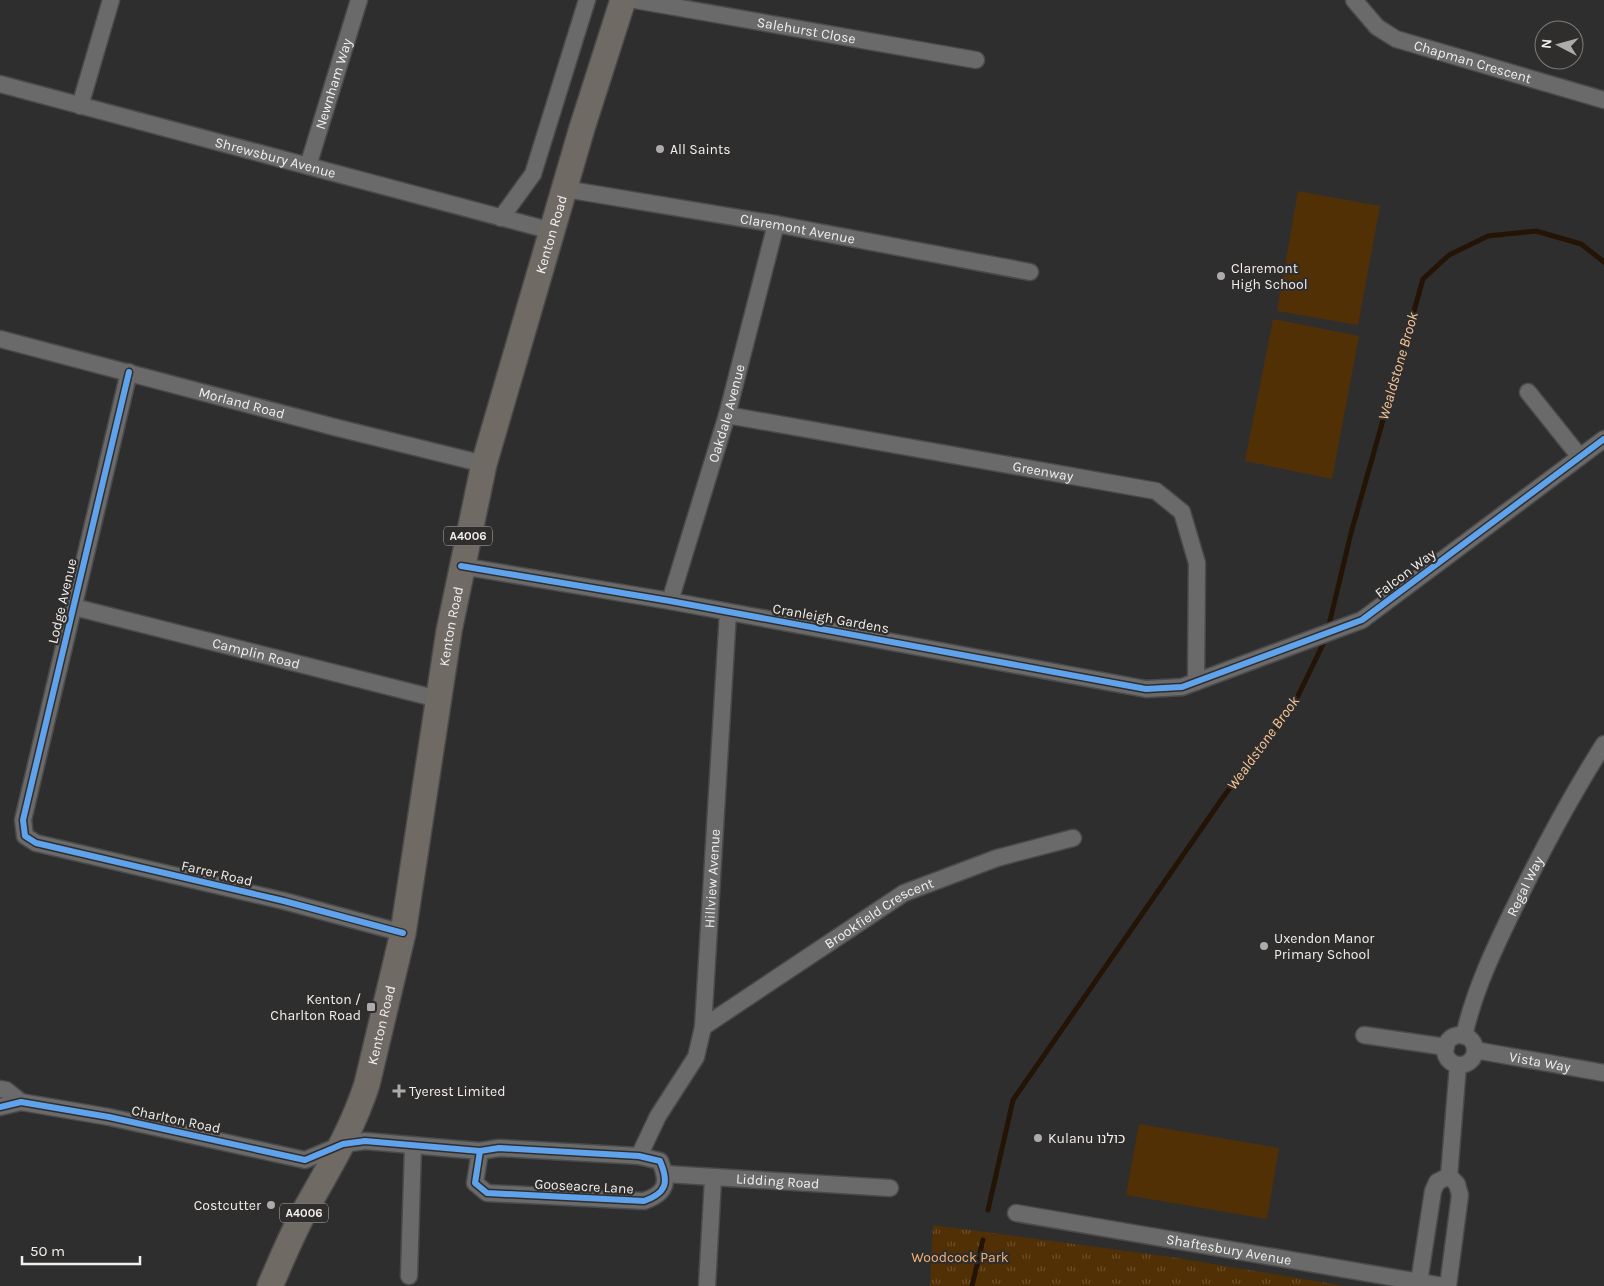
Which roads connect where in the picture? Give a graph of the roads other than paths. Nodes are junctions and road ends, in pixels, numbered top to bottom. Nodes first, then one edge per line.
1 (112, 0) edge
2 (359, 0) edge
3 (586, 0) edge
4 (623, 0) edge
5 (635, 0) edge
6 (1354, 0) edge
7 (976, 60) dead end
8 (0, 84) edge
9 (1604, 100) edge
10 (80, 106) junction
11 (308, 166) junction
12 (565, 189) junction
13 (501, 218) junction
14 (776, 224) junction
15 (552, 231) junction
16 (1030, 272) dead end
17 (0, 339) edge
18 (129, 372) junction
19 (1528, 392) dead end
20 (727, 415) junction
21 (1604, 439) edge
22 (1580, 458) junction
23 (484, 464) junction
24 (461, 566) junction
25 (670, 601) junction
26 (74, 607) junction
27 (728, 612) junction
28 (1196, 682) junction
29 (438, 699) junction
30 (1604, 744) edge
31 (25, 836) joint
32 (1073, 838) dead end
33 (403, 933) junction
34 (703, 1027) junction
35 (1364, 1035) dead end
36 (1464, 1036) junction
37 (1446, 1047) junction
38 (1475, 1050) junction
39 (1458, 1065) junction
40 (1604, 1073) edge
41 (0, 1089) edge
42 (21, 1102) junction
43 (0, 1107) edge
44 (651, 1133) junction
45 (344, 1144) junction
46 (412, 1146) junction
47 (480, 1151) junction
48 (639, 1156) junction
49 (663, 1168) junction
50 (1449, 1176) junction
51 (713, 1179) junction
52 (890, 1188) dead end
53 (1016, 1213) dead end
54 (409, 1276) dead end
55 (1419, 1282) junction
56 (270, 1286) edge
57 (707, 1286) edge
58 (1443, 1286) edge
59 (1448, 1286) edge

1 - 10 street
2 - 11 street, Newnham Way
3 - 13 street
4 - 12 main road, Kenton Road / A4006
5 - 7 street, Salehurst Close
6 - 9 street, Chapman Crescent
8 - 10 street, Shrewsbury Avenue
10 - 11 street, Shrewsbury Avenue
11 - 13 street, Shrewsbury Avenue
12 - 14 street, Claremont Avenue
12 - 15 main road, Kenton Road / A4006
13 - 15 street, Shrewsbury Avenue
14 - 16 street, Claremont Avenue
14 - 20 street, Oakdale Avenue
15 - 23 main road, Kenton Road / A4006
17 - 18 street, Morland Road
18 - 23 street, Morland Road
18 - 26 street, Lodge Avenue
19 - 22 street
20 - 25 street, Oakdale Avenue
20 - 28 street, Greenway
21 - 22 street, Falcon Way
22 - 28 street, Falcon Way
23 - 24 main road, Kenton Road / A4006
24 - 25 street, Cranleigh Gardens
24 - 29 main road, Kenton Road / A4006
25 - 27 street, Cranleigh Gardens
26 - 29 street, Camplin Road
26 - 31 street, Lodge Avenue
27 - 28 street, Cranleigh Gardens
27 - 34 street, Hillview Avenue
29 - 33 main road, Kenton Road / A4006
30 - 36 street, Regal Way
31 - 33 street, Farrer Road
32 - 34 street, Brookfield Crescent
33 - 45 main road, Kenton Road / A4006
34 - 44 street, Hillview Avenue
35 - 37 street
36 - 37 street
36 - 38 street
37 - 39 street
38 - 39 street
38 - 40 street, Vista Way
39 - 50 street
41 - 42 street, Charlton Road
42 - 43 street, Charlton Road
42 - 45 street, Charlton Road
44 - 48 street, Hillview Avenue
44 - 49 street
45 - 46 street
45 - 56 main road, A4006
46 - 47 street
46 - 54 street
47 - 48 street
47 - 49 street, Gooseacre Lane
48 - 49 street
49 - 51 street, Lidding Road
50 - 55 street
50 - 59 street
51 - 52 street, Lidding Road
51 - 57 street
53 - 55 street, Shaftesbury Avenue
55 - 58 street, Shaftesbury Avenue

